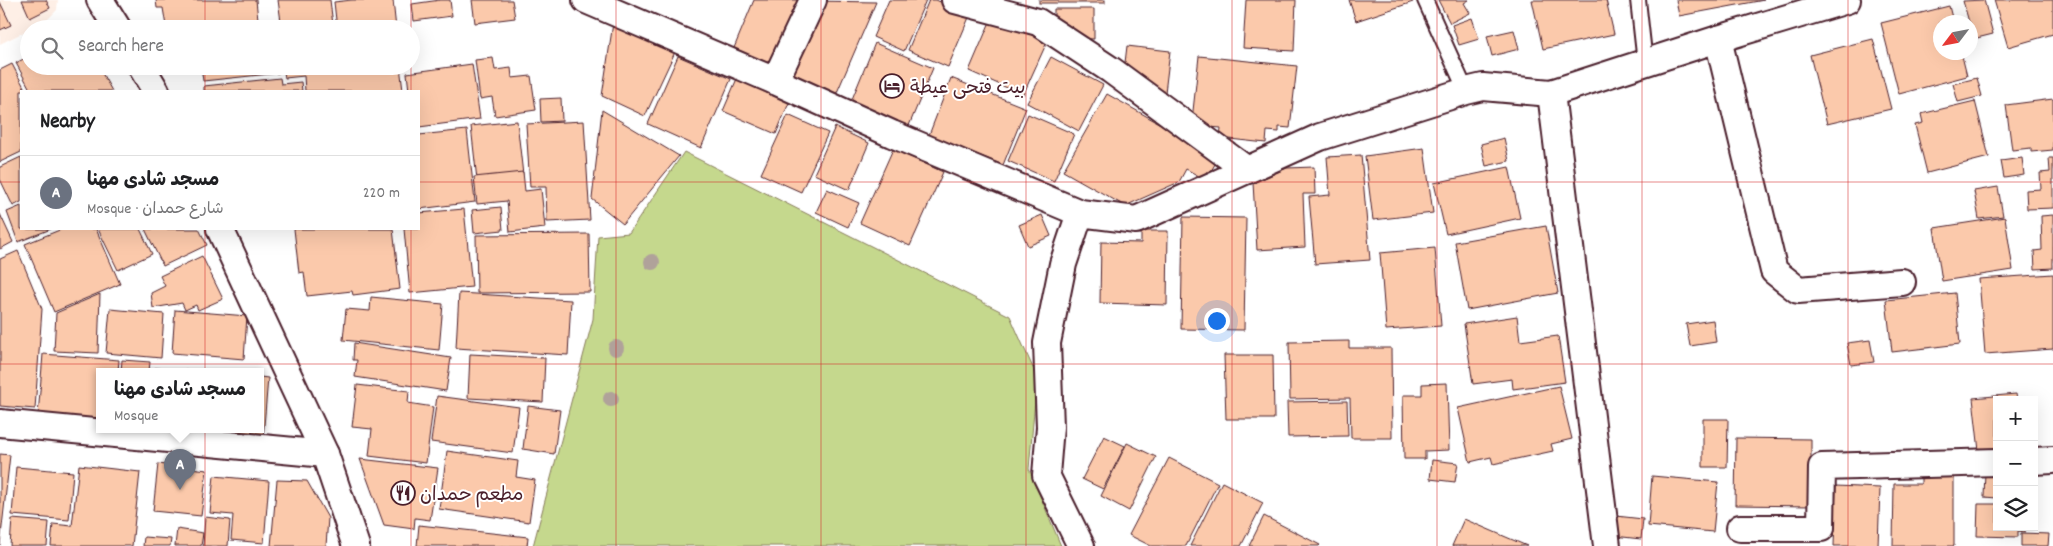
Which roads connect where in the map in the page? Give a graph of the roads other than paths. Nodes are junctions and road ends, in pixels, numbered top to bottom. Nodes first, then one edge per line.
1 (100, 0) edge
2 (586, 0) edge
3 (812, 0) edge
4 (955, 0) edge
5 (1425, 0) edge
6 (1638, 0) edge
7 (1847, 0) edge
8 (112, 20) edge
9 (1718, 39) junction
10 (1645, 62) junction
11 (146, 75) edge
12 (775, 81) junction
13 (155, 90) edge
14 (1466, 91) junction
15 (1551, 93) junction
16 (1247, 170) junction
17 (1080, 213) junction
18 (220, 230) edge
19 (1902, 282) dead end
20 (0, 422) edge
21 (96, 431) edge
22 (112, 433) edge
23 (325, 454) junction
24 (2053, 460) edge
25 (2038, 461) edge
26 (1993, 462) edge
27 (1740, 528) dead end
28 (356, 546) edge
29 (1081, 546) edge
30 (1608, 546) edge

1 - 8 street
2 - 12 street
3 - 12 street
4 - 16 street
5 - 14 lane
6 - 10 lane
7 - 9 street
9 - 10 street
9 - 19 street
10 - 15 street
11 - 13 street
12 - 17 street
14 - 15 street
14 - 16 street
15 - 30 street
16 - 17 street
17 - 29 street
18 - 23 street
20 - 21 street
22 - 23 street
23 - 28 street
24 - 25 street
26 - 27 street

